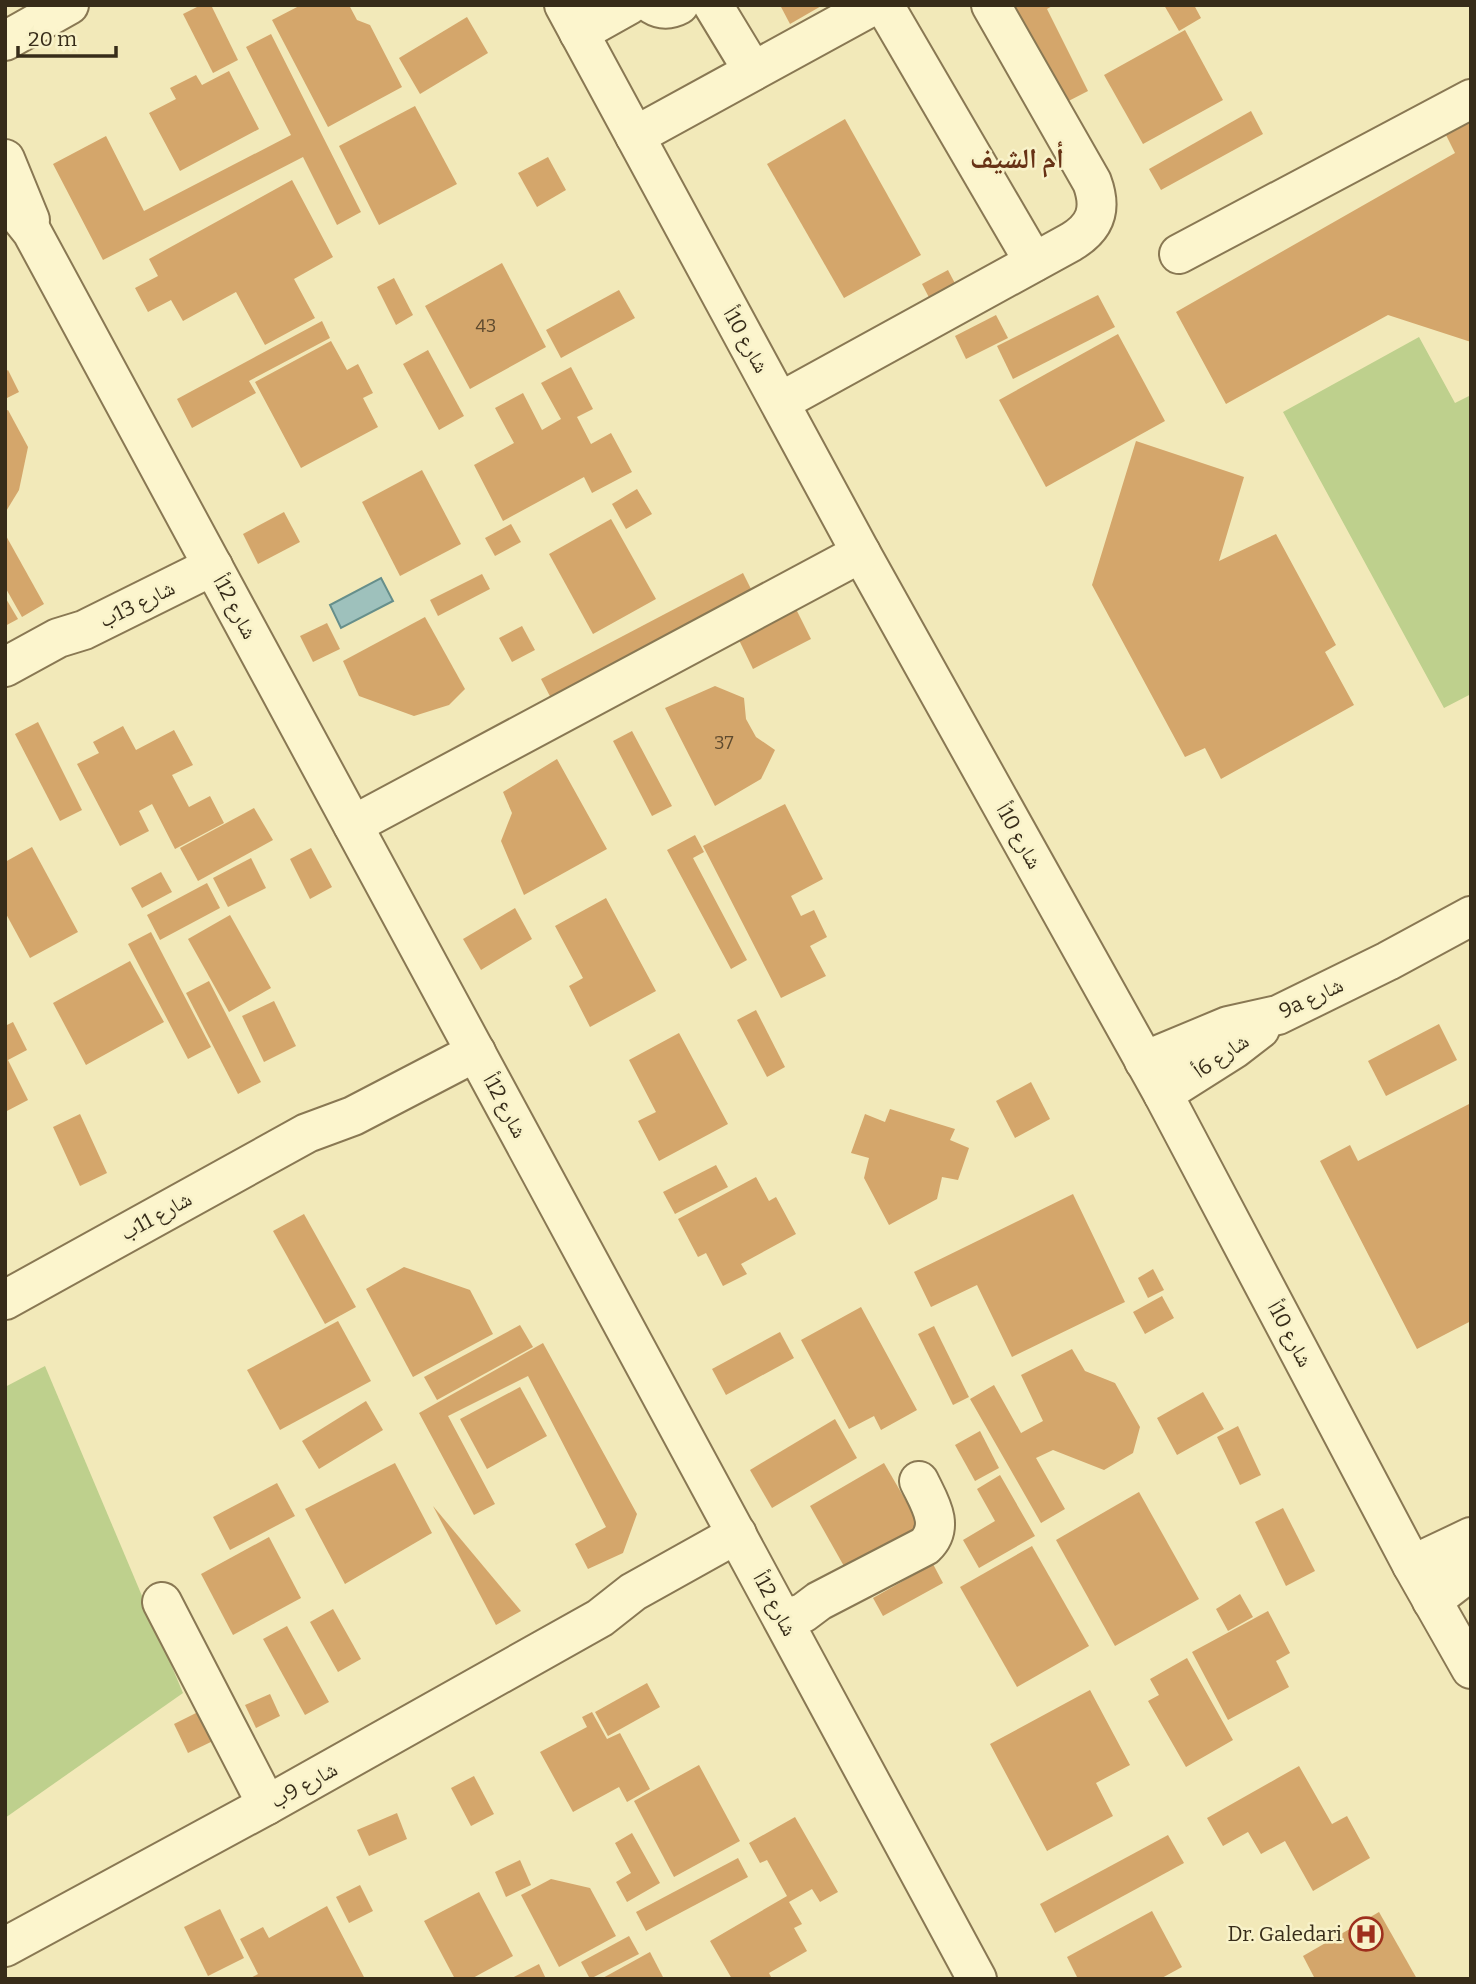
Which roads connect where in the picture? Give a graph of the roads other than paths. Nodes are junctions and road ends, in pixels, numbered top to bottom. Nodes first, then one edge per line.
1 (69, 5) edge
2 (629, 5) edge
3 (653, 5) edge
4 (679, 5) edge
5 (713, 5) edge
6 (874, 5) edge
7 (884, 5) edge
8 (991, 5) edge
9 (571, 19) edge
10 (5, 41) edge
11 (753, 71) junction
12 (1471, 100) edge
13 (635, 136) junction
14 (5, 159) edge
15 (5, 198) edge
16 (32, 232) junction
17 (1179, 254) dead end
18 (1034, 262) junction
19 (780, 402) junction
20 (861, 553) junction
21 (206, 554) junction
22 (5, 667) edge
23 (353, 825) junction
24 (1471, 916) edge
25 (1278, 1015) junction
26 (469, 1040) junction
27 (1144, 1061) junction
28 (1163, 1094) junction
29 (5, 1300) edge
30 (919, 1481) dead end
31 (1471, 1537) edge
32 (743, 1545) junction
33 (1412, 1565) junction
34 (1471, 1571) edge
35 (1432, 1601) junction
36 (162, 1602) dead end
37 (783, 1619) junction
38 (1471, 1669) edge
39 (267, 1805) junction
40 (5, 1947) edge
41 (977, 1979) edge

1 - 10 street
2 - 9 street
3 - 4 street
5 - 11 street
6 - 11 street
7 - 18 street
8 - 18 street
9 - 13 street, شارع 10أ
11 - 13 street
12 - 17 street
13 - 19 street, شارع 10أ
14 - 16 street, شارع 12أ
15 - 16 street, شارع 12أ
16 - 21 street, شارع 12أ
18 - 19 street
19 - 20 street, شارع 10أ
20 - 23 street
20 - 27 street, شارع 10أ
21 - 22 street, شارع 13ب
21 - 23 street, شارع 12أ
23 - 26 street, شارع 12أ
24 - 25 street, 9a شارع
25 - 27 street, 9a شارع
25 - 28 street, شارع 6أ
26 - 29 street, شارع 11ب
26 - 32 street, شارع 12أ
27 - 28 street, شارع 10أ
28 - 33 street, شارع 10أ
30 - 37 street
31 - 33 street
32 - 37 street, شارع 12أ
32 - 39 street, شارع 9ب
33 - 35 street, شارع 10أ
34 - 35 street
35 - 38 street, شارع 10أ
36 - 39 street
37 - 41 street, شارع 12أ
39 - 40 street, شارع 9ب

